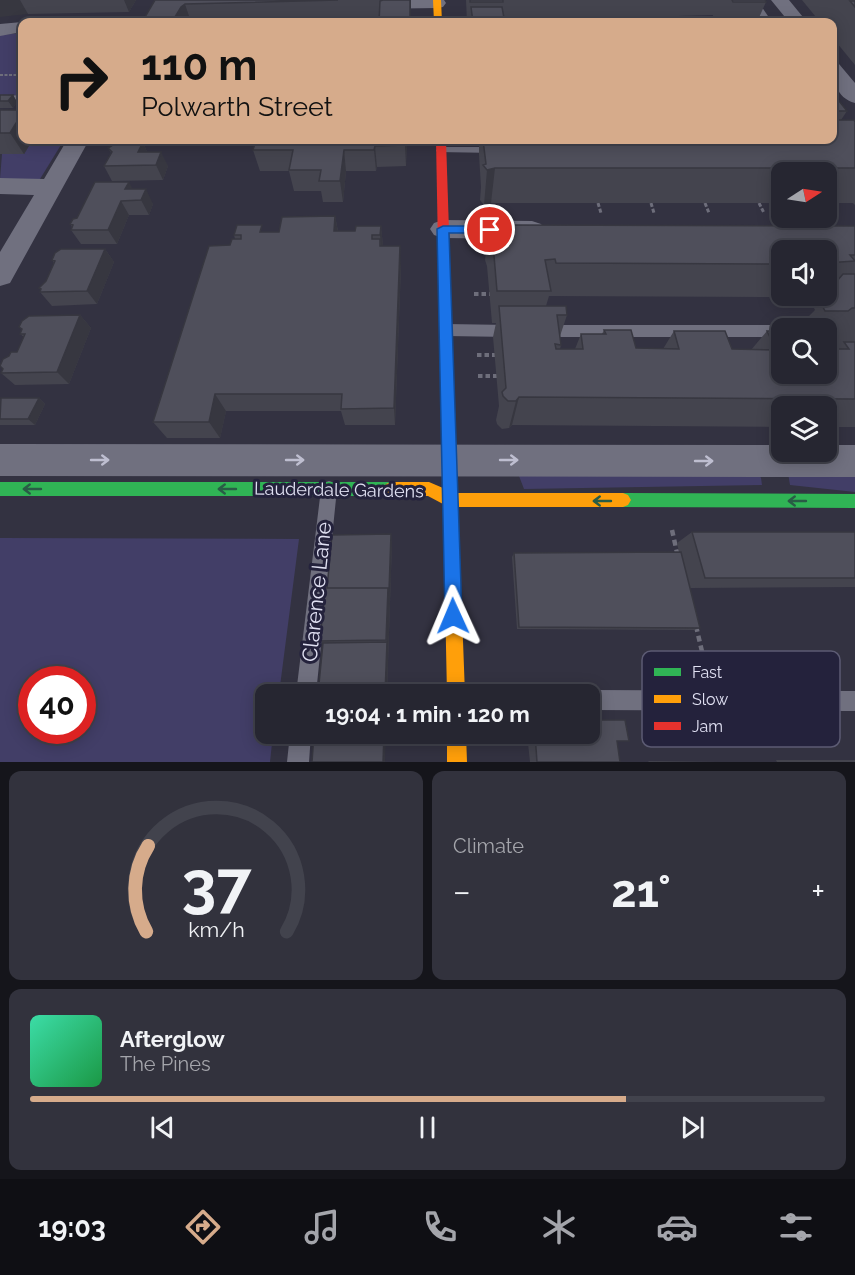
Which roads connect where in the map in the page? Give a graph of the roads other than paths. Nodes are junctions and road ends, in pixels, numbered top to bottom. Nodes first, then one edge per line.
1 (748, 0) edge
2 (780, 0) edge
3 (437, 1) edge
4 (356, 4) dead end
5 (438, 18) edge
6 (760, 18) edge
7 (795, 18) edge
8 (18, 28) edge
9 (0, 30) edge
10 (837, 75) edge
11 (848, 90) edge
12 (18, 98) edge
13 (0, 99) edge
14 (76, 144) edge
15 (441, 145) edge
16 (512, 150) edge
17 (0, 186) edge
18 (50, 187) junction
19 (443, 229) junction
20 (561, 230) edge
21 (0, 276) edge
22 (446, 330) junction
23 (771, 331) edge
24 (837, 331) edge
25 (855, 332) edge
26 (0, 460) edge
27 (450, 460) junction
28 (855, 461) edge
29 (0, 489) edge
30 (329, 489) junction
31 (451, 500) junction
32 (855, 501) edge
33 (307, 684) edge
34 (456, 684) edge
35 (600, 700) edge
36 (642, 700) edge
37 (300, 744) edge
38 (457, 744) edge
39 (298, 762) edge
40 (457, 762) edge

1 - 6 street
2 - 7 street
3 - 4 street
3 - 5 street
8 - 9 street
10 - 11 street
12 - 13 lane
14 - 18 street
15 - 16 lane
15 - 19 street
17 - 18 street
18 - 21 street
19 - 20 street
19 - 22 street
22 - 23 lane
22 - 27 street
24 - 25 lane
26 -> 27 street, Lauderdale Gardens
27 -> 28 street, Lauderdale Gardens
27 - 31 street
30 -> 29 street, Lauderdale Gardens
30 - 31 street, Lauderdale Gardens
30 - 33 lane, Clarence Lane
32 -> 31 street, Lauderdale Gardens
31 - 34 street
35 - 36 lane
37 - 39 lane
38 - 40 street

